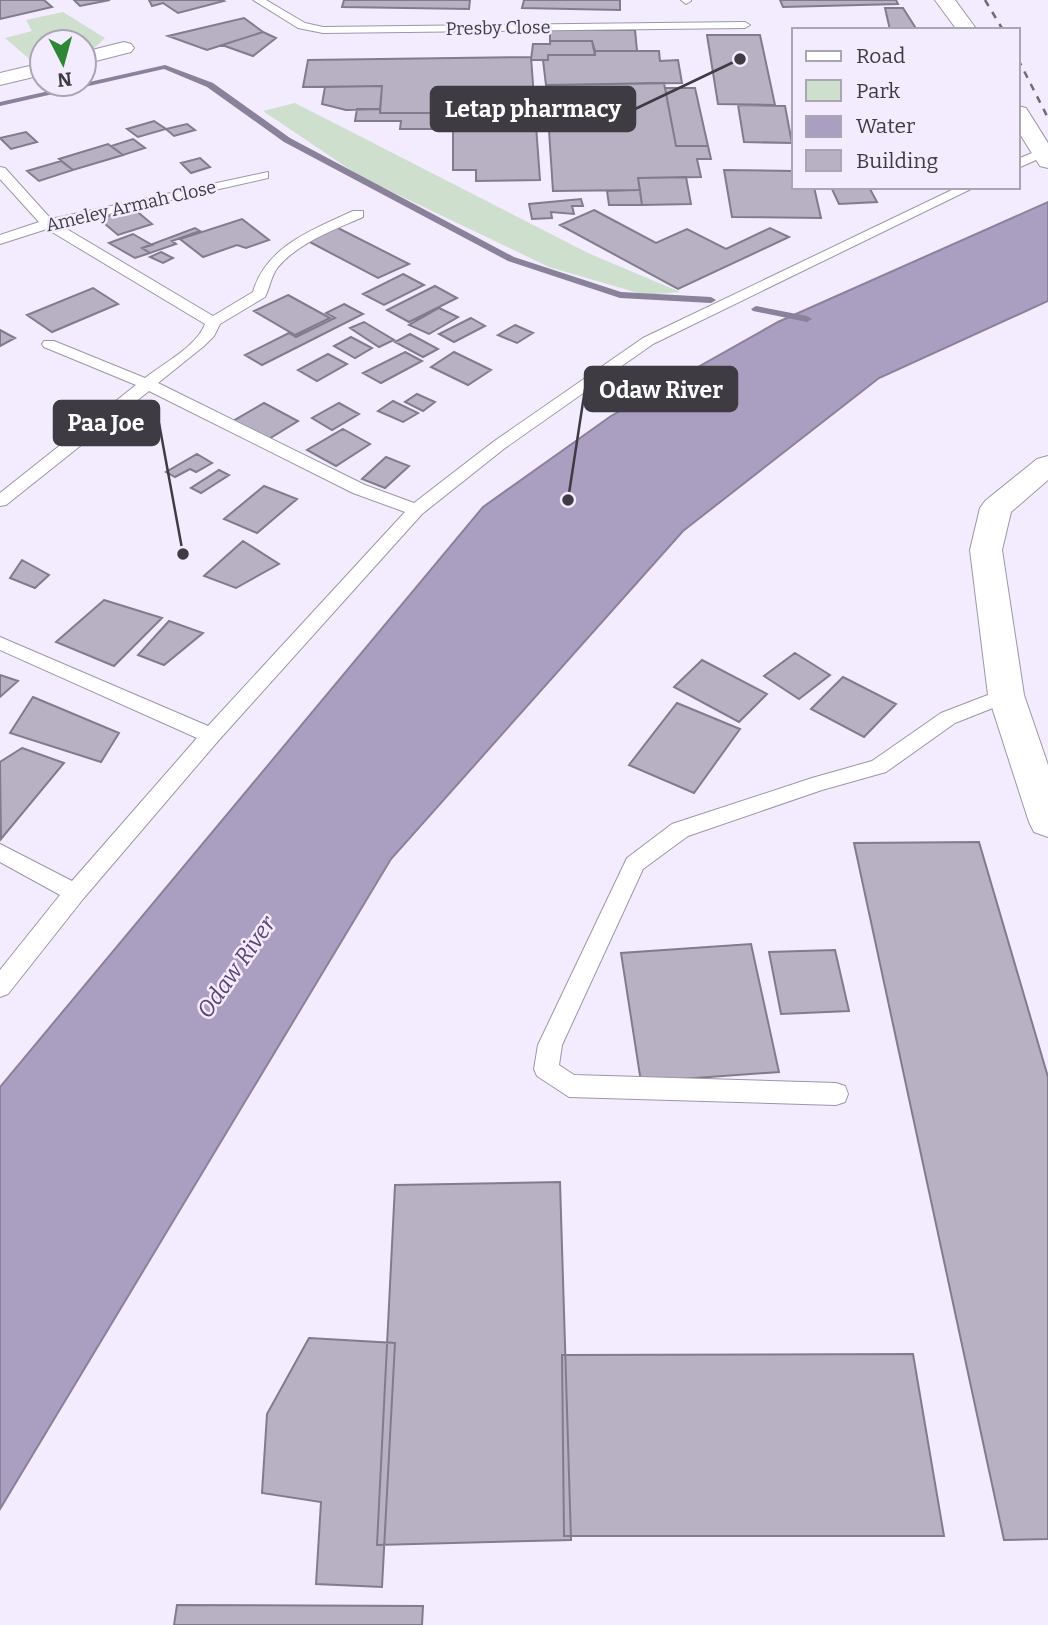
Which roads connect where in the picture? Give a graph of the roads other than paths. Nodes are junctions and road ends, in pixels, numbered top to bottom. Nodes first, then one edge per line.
1 (258, 0) edge
2 (945, 0) edge
3 (744, 25) dead end
4 (966, 28) edge
5 (124, 48) dead end
6 (98, 54) edge
7 (28, 72) edge
8 (0, 79) edge
9 (1020, 116) edge
10 (1044, 157) edge
11 (1020, 163) edge
12 (0, 171) edge
13 (263, 174) dead end
14 (965, 189) edge
15 (358, 214) dead end
16 (48, 224) junction
17 (0, 240) edge
18 (213, 322) junction
19 (48, 344) dead end
20 (147, 384) junction
21 (1048, 466) edge
22 (0, 500) edge
23 (416, 510) junction
24 (0, 643) edge
25 (1006, 695) junction
26 (211, 736) junction
27 (1048, 822) edge
28 (0, 852) edge
29 (75, 893) junction
30 (0, 987) edge
31 (836, 1094) dead end

1 - 3 lane, Presby Close
2 - 4 street
5 - 6 street
7 - 8 street
9 - 10 street
10 - 11 lane
12 - 16 lane
13 - 16 lane, Ameley Armah Close
14 - 23 lane
15 - 18 lane
16 - 17 lane, Ameley Armah Close
16 - 18 lane
18 - 20 lane
19 - 20 lane
20 - 22 lane
20 - 23 lane
21 - 25 street
23 - 26 lane
24 - 26 lane
25 - 27 street
25 - 31 lane
26 - 29 lane
28 - 29 lane
29 - 30 lane

